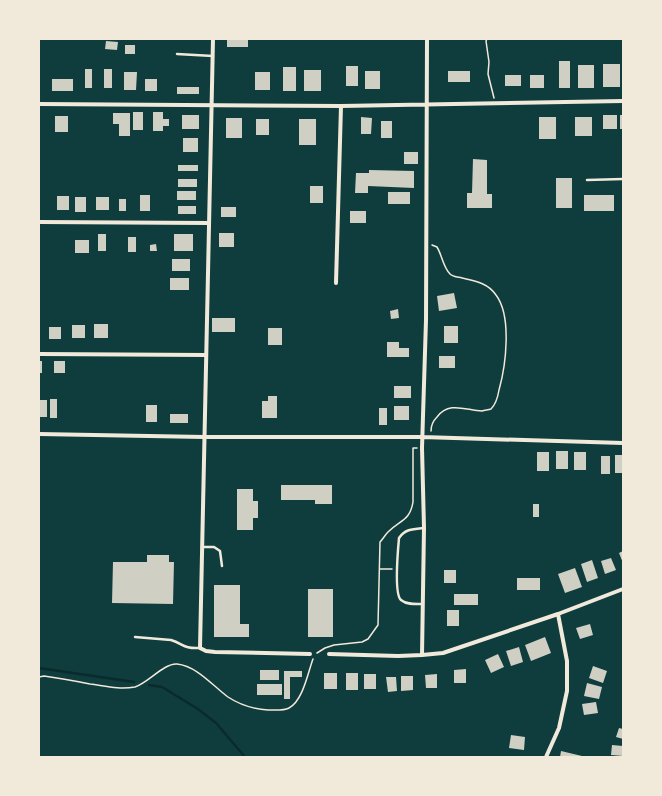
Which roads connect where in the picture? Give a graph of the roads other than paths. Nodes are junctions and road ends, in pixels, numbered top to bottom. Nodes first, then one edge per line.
1 (213, 39) edge
2 (427, 39) edge
3 (177, 54) dead end
4 (213, 56) junction
5 (623, 101) edge
6 (39, 104) edge
7 (427, 104) junction
8 (212, 106) junction
9 (341, 106) junction
10 (623, 179) edge
11 (587, 180) dead end
12 (39, 222) edge
13 (209, 223) junction
14 (336, 283) dead end
15 (39, 354) edge
16 (206, 355) junction
17 (39, 434) edge
18 (204, 437) junction
19 (422, 437) junction
20 (623, 443) edge
21 (424, 528) junction
22 (202, 547) junction
23 (222, 566) dead end
24 (623, 589) edge
25 (423, 604) junction
26 (558, 614) junction
27 (135, 637) dead end
28 (200, 648) junction
29 (329, 654) dead end
30 (313, 655) road end
31 (422, 655) junction
32 (546, 757) edge

1 - 4 street
2 - 7 street
3 - 4 lane
4 - 8 street
5 - 7 street
6 - 8 street
7 - 9 street
7 - 19 street
8 - 9 street
8 - 13 street
9 - 14 street
10 - 11 lane
12 - 13 street
13 - 16 street
15 - 16 street
16 - 18 street
17 - 18 street
18 - 19 street
18 - 22 street
19 - 20 street
19 - 21 street
21 - 25 street
21 - 25 lane
22 - 23 lane
22 - 28 street
24 - 26 street
25 - 31 street
26 - 31 street
26 - 32 street
27 - 28 lane
28 - 30 street
29 - 31 street

